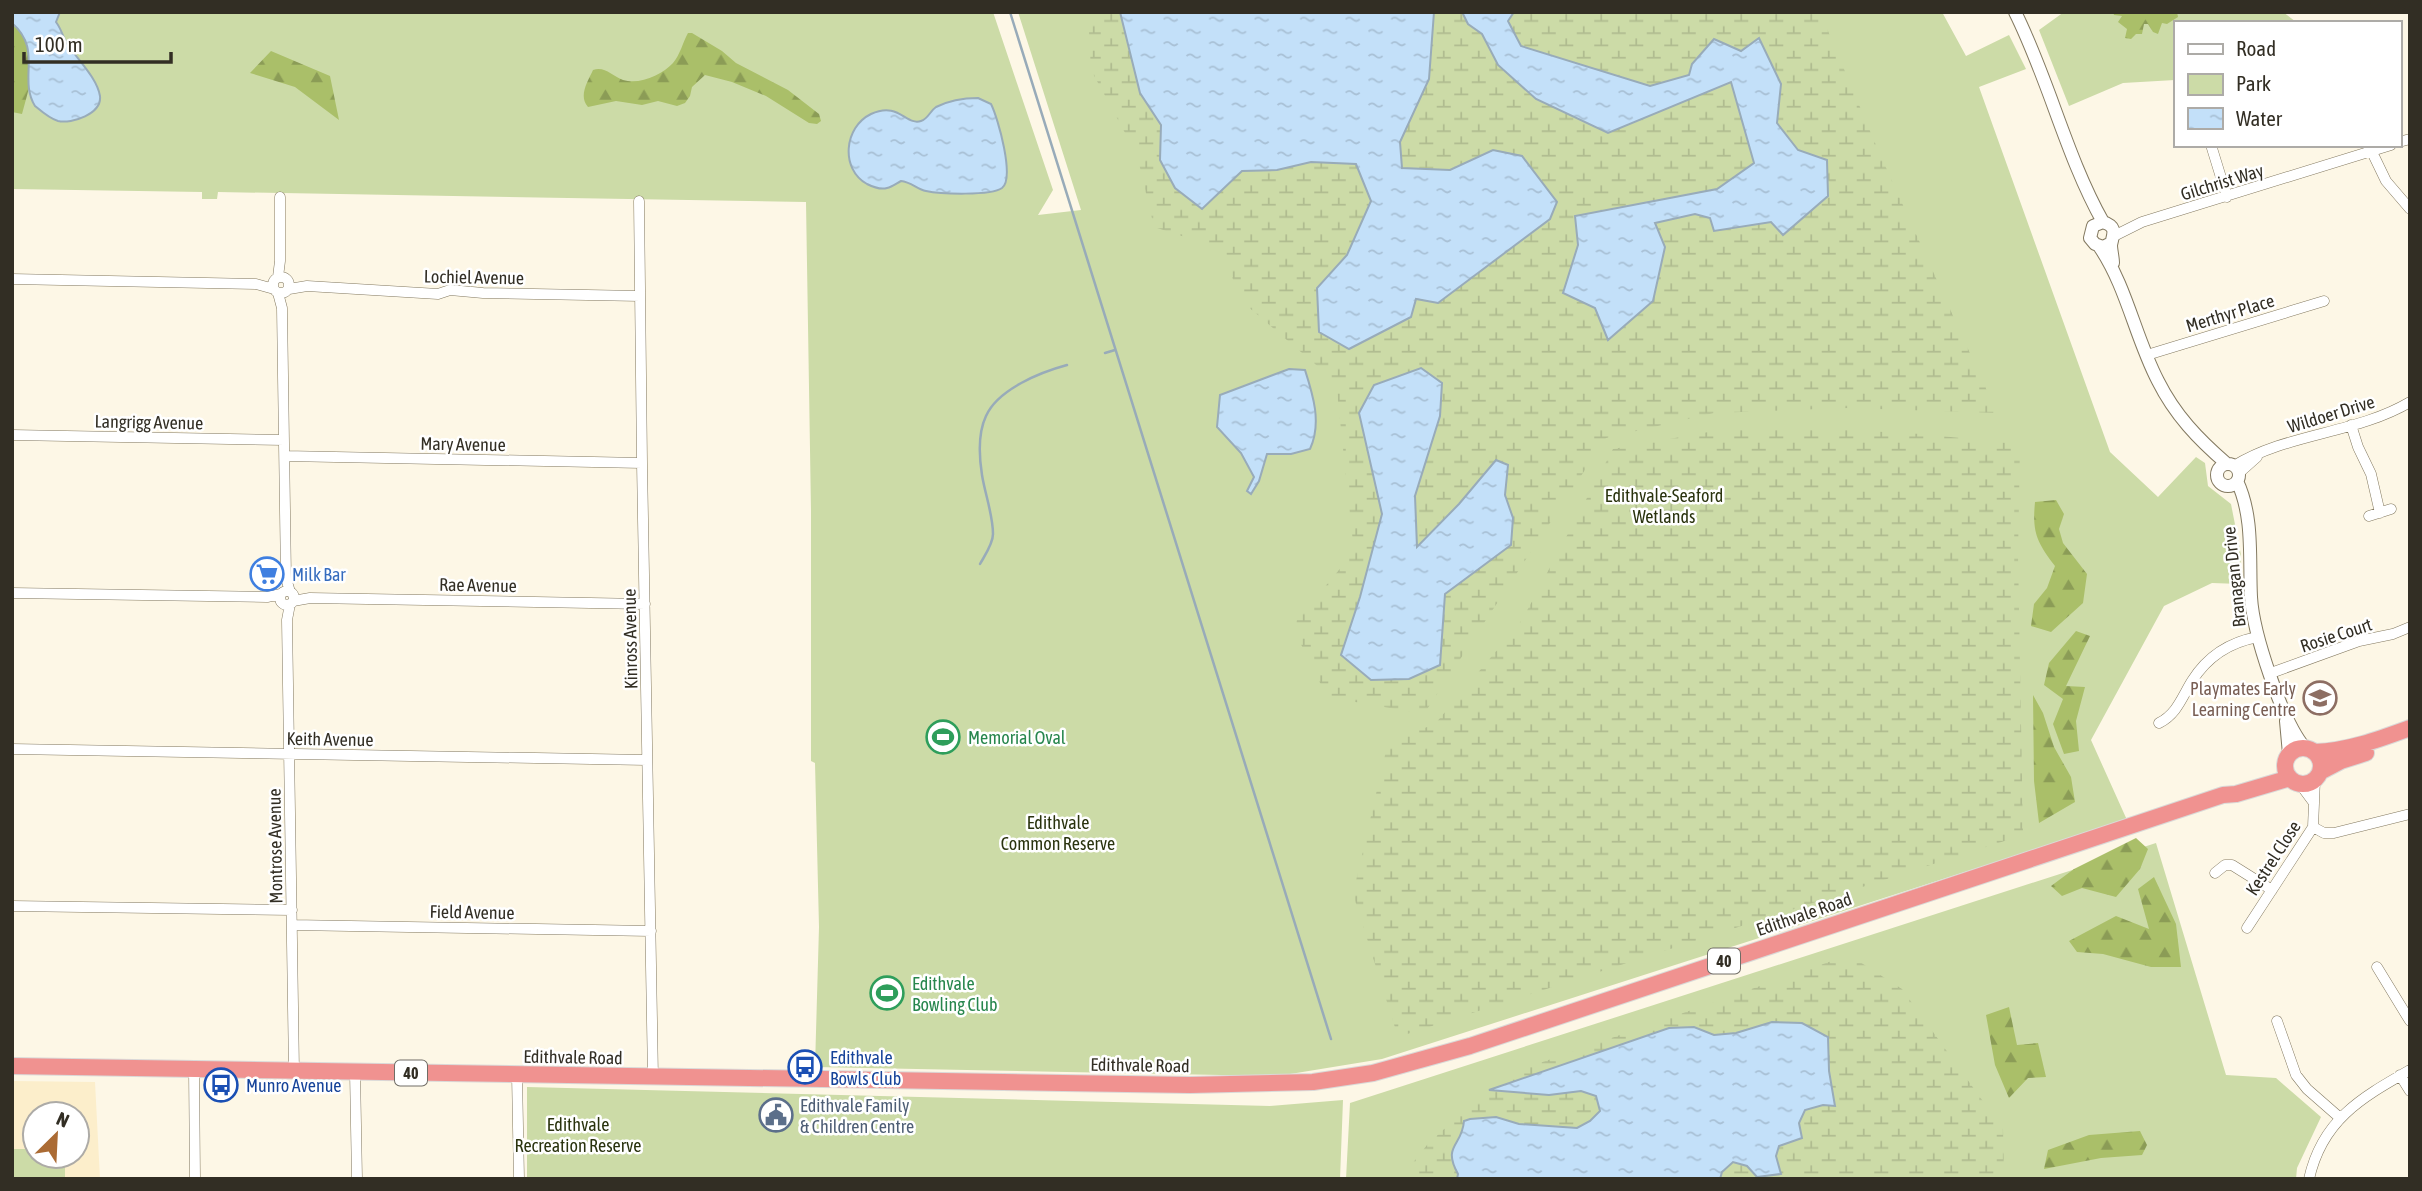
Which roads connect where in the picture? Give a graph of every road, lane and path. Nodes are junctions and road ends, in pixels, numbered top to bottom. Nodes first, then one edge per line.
1 (2015, 12) edge
2 (2212, 147) edge
3 (2344, 147) edge
4 (2386, 147) edge
5 (2372, 152) junction
6 (2348, 158) junction
7 (280, 197) dead end
8 (2227, 197) junction
9 (639, 201) dead end
10 (2410, 209) edge
11 (2106, 233) junction
12 (12, 279) edge
13 (282, 285) junction
14 (640, 296) junction
15 (2323, 301) dead end
16 (2147, 355) junction
17 (2410, 402) edge
18 (2351, 425) junction
19 (12, 435) edge
20 (284, 440) junction
21 (285, 456) junction
22 (642, 463) junction
23 (2231, 470) junction
24 (2392, 509) dead end
25 (2245, 513) junction
26 (12, 593) edge
27 (287, 598) junction
28 (645, 604) junction
29 (2410, 627) edge
30 (2258, 637) junction
31 (2271, 673) junction
32 (2286, 717) junction
33 (2159, 723) dead end
34 (2410, 728) edge
35 (2410, 739) edge
36 (12, 749) edge
37 (2310, 750) junction
38 (289, 754) junction
39 (2287, 758) junction
40 (647, 760) junction
41 (2306, 778) junction
42 (2223, 795) junction
43 (2410, 814) edge
44 (2313, 827) junction
45 (2215, 873) dead end
46 (2272, 890) junction
47 (12, 906) edge
48 (292, 910) junction
49 (292, 925) junction
50 (2247, 928) dead end
51 (651, 931) junction
52 (2377, 967) dead end
53 (2277, 1021) dead end
54 (2410, 1021) edge
55 (12, 1066) edge
56 (194, 1069) junction
57 (294, 1071) junction
58 (355, 1072) junction
59 (2405, 1072) edge
60 (517, 1075) junction
61 (653, 1077) junction
62 (2410, 1091) edge
63 (2339, 1117) junction
64 (194, 1179) edge
65 (357, 1179) edge
66 (519, 1179) edge
67 (2309, 1179) edge

1 - 11 street, Branagan Drive
2 - 8 street
3 - 6 street
4 - 5 street, Gilchrist Way
5 - 6 street, Gilchrist Way
5 - 10 street
6 - 8 street, Gilchrist Way
7 - 13 street, Montrose Avenue
8 - 11 street, Gilchrist Way
9 - 14 street, Kinross Avenue
11 - 16 street, Branagan Drive
12 - 13 street, Lochiel Avenue
13 - 14 street, Lochiel Avenue
13 - 20 street, Montrose Avenue
14 - 22 street, Kinross Avenue
15 - 16 street, Merthyr Place
16 - 23 street, Branagan Drive
17 - 18 street, Wildoer Drive
18 - 23 street, Wildoer Drive
18 - 24 street
19 - 20 street, Langrigg Avenue
20 - 21 street, Montrose Avenue
21 - 22 street, Mary Avenue
21 - 27 street, Montrose Avenue
22 - 28 street, Kinross Avenue
23 - 25 street, Branagan Drive
23 - 25 street, Branagan Drive
25 - 30 street, Branagan Drive
26 - 27 street, Rae Avenue
27 - 28 street, Rae Avenue
27 - 38 street, Montrose Avenue
28 - 40 street, Kinross Avenue
29 - 31 street, Rosie Court
30 - 31 street, Branagan Drive
30 - 33 street
31 - 32 street, Branagan Drive
32 - 37 street, Branagan Drive
32 - 39 street, Branagan Drive
34 - 37 highway, 40
35 - 41 highway, Edithvale Road / 40
36 - 38 street, Keith Avenue
37 - 39 highway, 40
37 - 41 highway
38 - 40 street, Keith Avenue
38 - 48 street, Montrose Avenue
39 - 41 highway
39 - 42 highway, Edithvale Road / 40
40 - 51 street, Kinross Avenue
41 - 42 highway, Edithvale Road / 40
41 - 44 street, Kestrel Close
42 - 61 highway, Edithvale Road / 40
43 - 44 street
44 - 46 street, Kestrel Close
45 - 46 street
46 - 50 street, Kestrel Close
47 - 48 street
48 - 49 street, Montrose Avenue
49 - 51 street, Field Avenue
49 - 57 street, Montrose Avenue
51 - 61 street, Kinross Avenue
52 - 54 street
53 - 63 street
55 - 56 highway, Edithvale Road / 40
56 - 57 highway, Edithvale Road / 40
56 - 64 street
57 - 58 highway, Edithvale Road / 40
58 - 60 highway, Edithvale Road / 40
58 - 65 street
59 - 62 street
59 - 63 street
60 - 61 highway, Edithvale Road / 40
60 - 66 street
63 - 67 street

